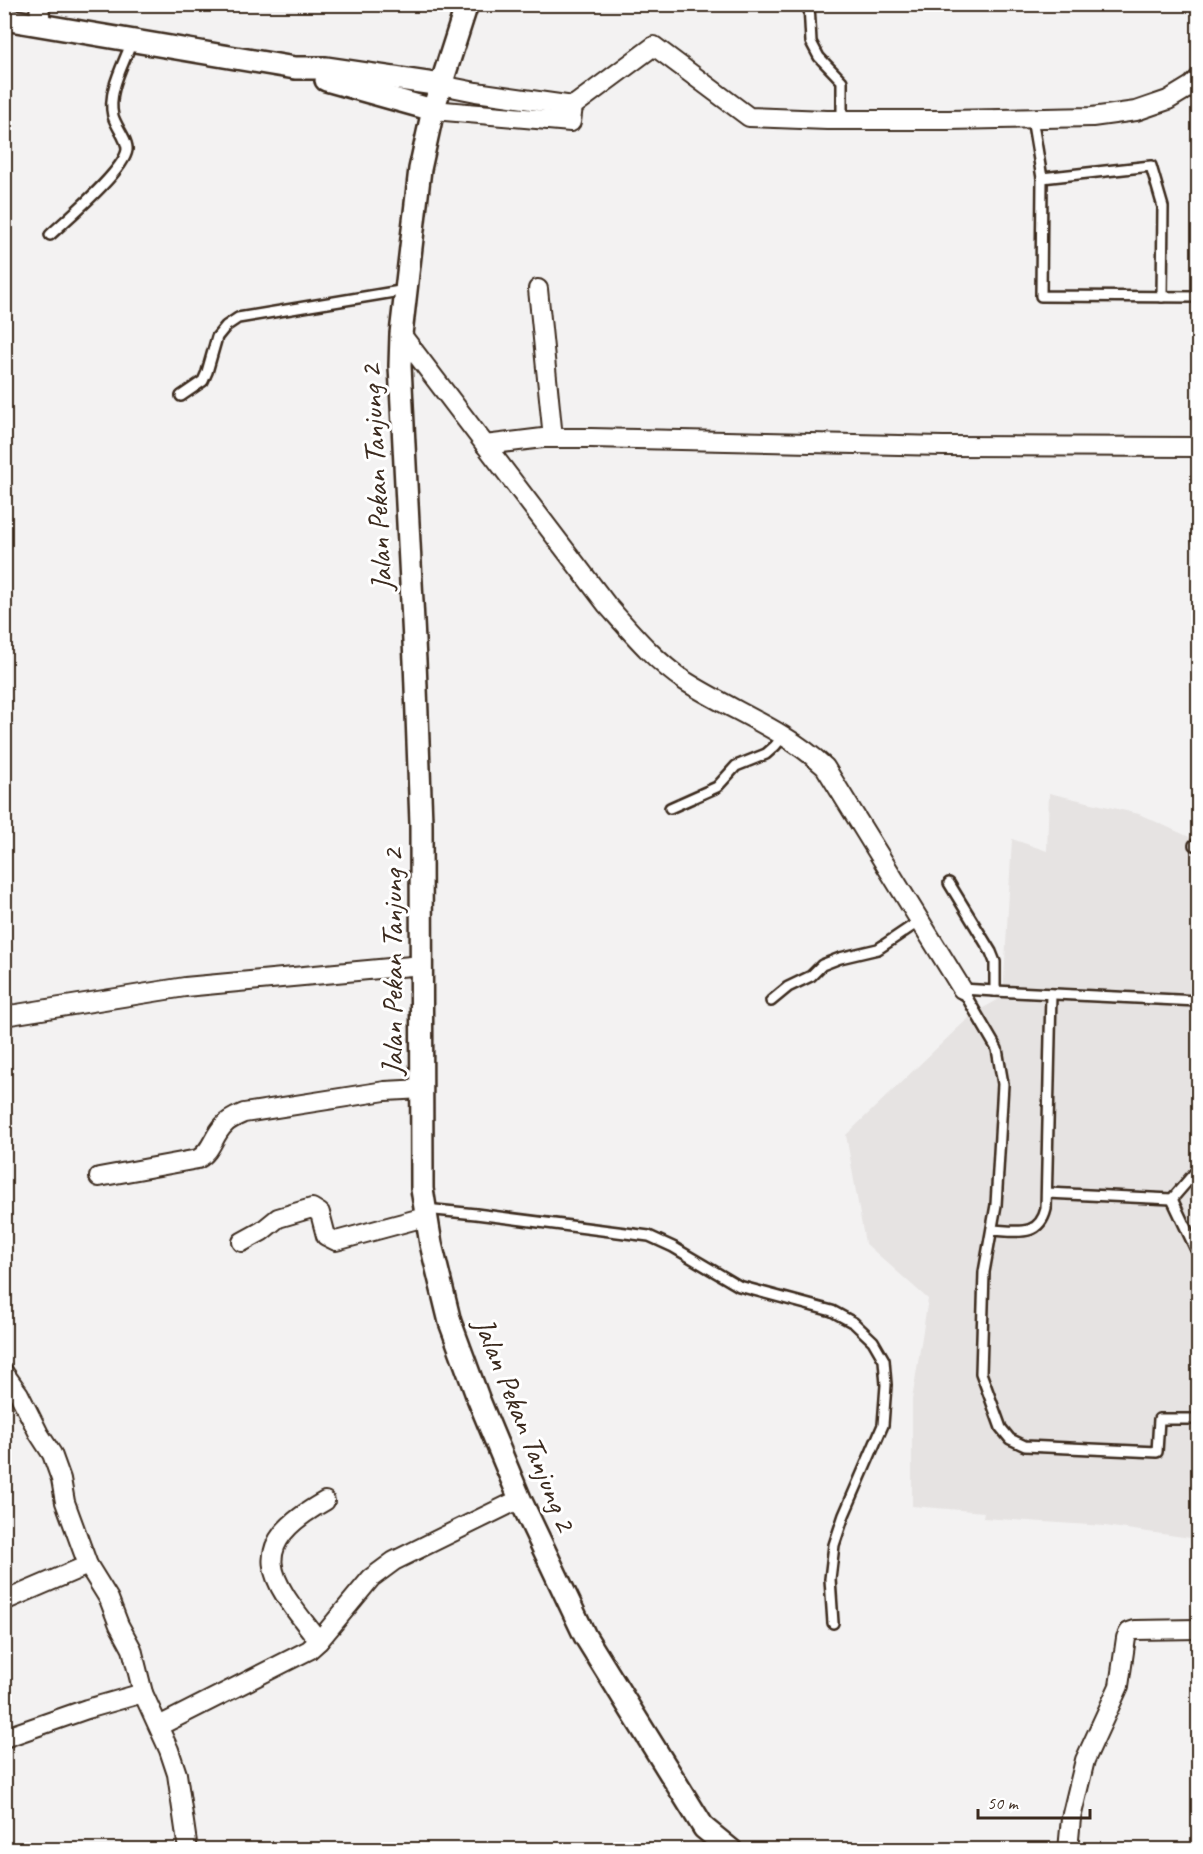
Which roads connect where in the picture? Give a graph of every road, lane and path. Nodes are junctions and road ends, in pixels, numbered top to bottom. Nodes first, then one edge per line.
1 (39, 4) edge
2 (809, 4) edge
3 (462, 7) edge
4 (4, 19) edge
5 (41, 26) junction
6 (132, 41) junction
7 (295, 68) junction
8 (1198, 79) edge
9 (441, 85) junction
10 (573, 106) junction
11 (433, 110) junction
12 (1032, 118) junction
13 (842, 120) junction
14 (1042, 178) junction
15 (50, 235) dead end
16 (538, 289) dead end
17 (406, 290) junction
18 (1162, 297) junction
19 (1198, 297) edge
20 (401, 334) junction
21 (181, 396) dead end
22 (553, 438) junction
23 (485, 445) junction
24 (1198, 447) edge
25 (784, 735) junction
26 (670, 808) dead end
27 (950, 883) dead end
28 (921, 920) junction
29 (422, 965) junction
30 (962, 989) junction
31 (995, 991) junction
32 (1051, 993) junction
33 (771, 1001) dead end
34 (1198, 1001) edge
35 (4, 1016) edge
36 (423, 1089) junction
37 (1198, 1169) edge
38 (99, 1177) dead end
39 (1047, 1193) junction
40 (1172, 1199) junction
41 (425, 1213) junction
42 (992, 1230) junction
43 (242, 1242) dead end
44 (1198, 1254) edge
45 (4, 1373) edge
46 (1198, 1419) edge
47 (520, 1499) junction
48 (325, 1502) dead end
49 (88, 1565) junction
50 (4, 1601) edge
51 (833, 1623) dead end
52 (1198, 1629) edge
53 (320, 1641) junction
54 (143, 1693) junction
55 (159, 1726) junction
56 (4, 1738) edge
57 (188, 1850) edge
58 (731, 1850) edge
59 (1068, 1850) edge

1 - 5 street
2 - 13 lane
3 - 9 street, Jalan Pekan Tanjung 2
4 - 5 street
5 - 6 street
6 - 7 street
6 - 15 lane
7 - 9 street
7 - 11 street
8 - 12 street
9 - 10 street
9 - 11 street, Jalan Pekan Tanjung 2
10 - 11 street
10 - 13 street
11 - 17 street, Jalan Pekan Tanjung 2
12 - 13 street
12 - 14 lane
14 - 18 lane
14 - 18 lane
16 - 22 street
17 - 20 street, Jalan Pekan Tanjung 2
17 - 21 lane
18 - 19 lane
20 - 23 street
20 - 29 street, Jalan Pekan Tanjung 2
22 - 23 street
22 - 24 street
23 - 25 street
25 - 26 lane
25 - 28 street
27 - 31 lane
28 - 30 street
28 - 33 lane
29 - 35 street
29 - 36 street, Jalan Pekan Tanjung 2
30 - 31 lane
30 - 42 lane
31 - 32 lane
32 - 34 lane
32 - 39 lane
36 - 38 street
36 - 41 street, Jalan Pekan Tanjung 2
37 - 40 lane
39 - 40 lane
39 - 42 lane
40 - 44 lane
41 - 43 street
41 - 47 street, Jalan Pekan Tanjung 2
41 - 51 lane
42 - 46 lane
45 - 49 street
47 - 53 street
47 - 58 street, Jalan Pekan Tanjung 2
48 - 53 street
49 - 50 street
49 - 54 street
52 - 59 street
53 - 55 street
54 - 55 street
54 - 56 street
55 - 57 street

